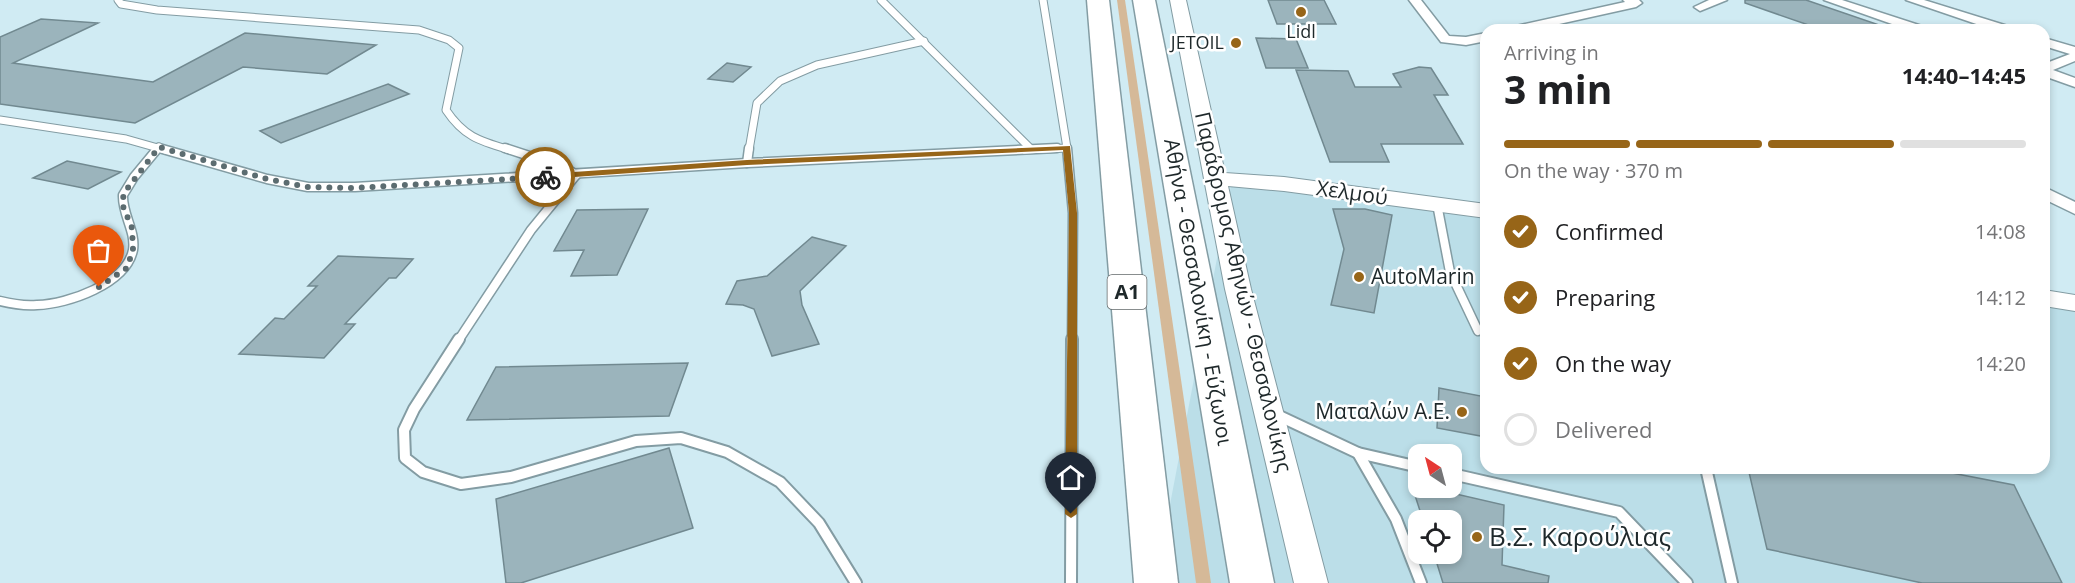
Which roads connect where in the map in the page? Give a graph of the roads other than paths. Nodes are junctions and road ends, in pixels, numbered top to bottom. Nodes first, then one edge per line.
1 (118, 0) edge
2 (881, 0) edge
3 (1043, 0) edge
4 (1098, 0) edge
5 (1144, 0) edge
6 (1178, 0) edge
7 (1415, 0) edge
8 (1629, 0) edge
9 (1721, 0) edge
10 (1830, 0) edge
11 (1912, 0) edge
12 (1700, 7) dead end
13 (1543, 24) edge
14 (1903, 24) edge
15 (1988, 24) edge
16 (1480, 38) edge
17 (924, 41) junction
18 (2050, 44) edge
19 (2075, 51) edge
20 (2075, 56) edge
21 (2050, 67) edge
22 (2050, 73) edge
23 (2075, 83) edge
24 (0, 120) edge
25 (159, 147) junction
26 (1067, 148) junction
27 (1031, 149) junction
28 (747, 163) junction
29 (576, 175) junction
30 (1216, 179) junction
31 (2050, 195) edge
32 (1437, 204) junction
33 (2075, 209) edge
34 (1480, 210) edge
35 (2050, 299) edge
36 (0, 301) edge
37 (2075, 303) edge
38 (1478, 331) dead end
39 (1268, 411) junction
40 (1358, 453) junction
41 (1408, 464) edge
42 (1707, 474) edge
43 (1462, 476) edge
44 (856, 583) edge
45 (1071, 583) edge
46 (1156, 583) edge
47 (1252, 583) edge
48 (1311, 583) edge
49 (1421, 583) edge
50 (1687, 583) edge
51 (1732, 583) edge

1 - 29 lane
2 - 17 lane
3 - 26 lane
4 - 46 highway, Α1
5 - 47 highway, Αθήνα - Θεσσαλονίκη - Εύζωνοι
6 - 30 main road, Παράδρομος Αθηνών - Θεσσαλονίκης
7 - 16 street
8 - 13 street
9 - 12 street
10 - 14 street
11 - 15 street
17 - 27 lane
17 - 28 lane
18 - 19 street
20 - 21 street
22 - 23 street
24 - 25 lane
25 - 29 lane
25 - 36 lane
26 - 27 lane
26 - 45 lane
27 - 28 lane
28 - 29 lane
29 - 44 lane
30 - 32 main road, Χελμού
30 - 39 main road, Παράδρομος Αθηνών - Θεσσαλονίκης
31 - 33 street
32 - 34 main road, Χελμού
32 - 38 lane
35 - 37 main road
39 - 40 lane
39 - 48 main road, Παράδρομος Αθηνών - Θεσσαλονίκης
40 - 41 lane
40 - 49 lane
42 - 51 lane
43 - 50 lane

